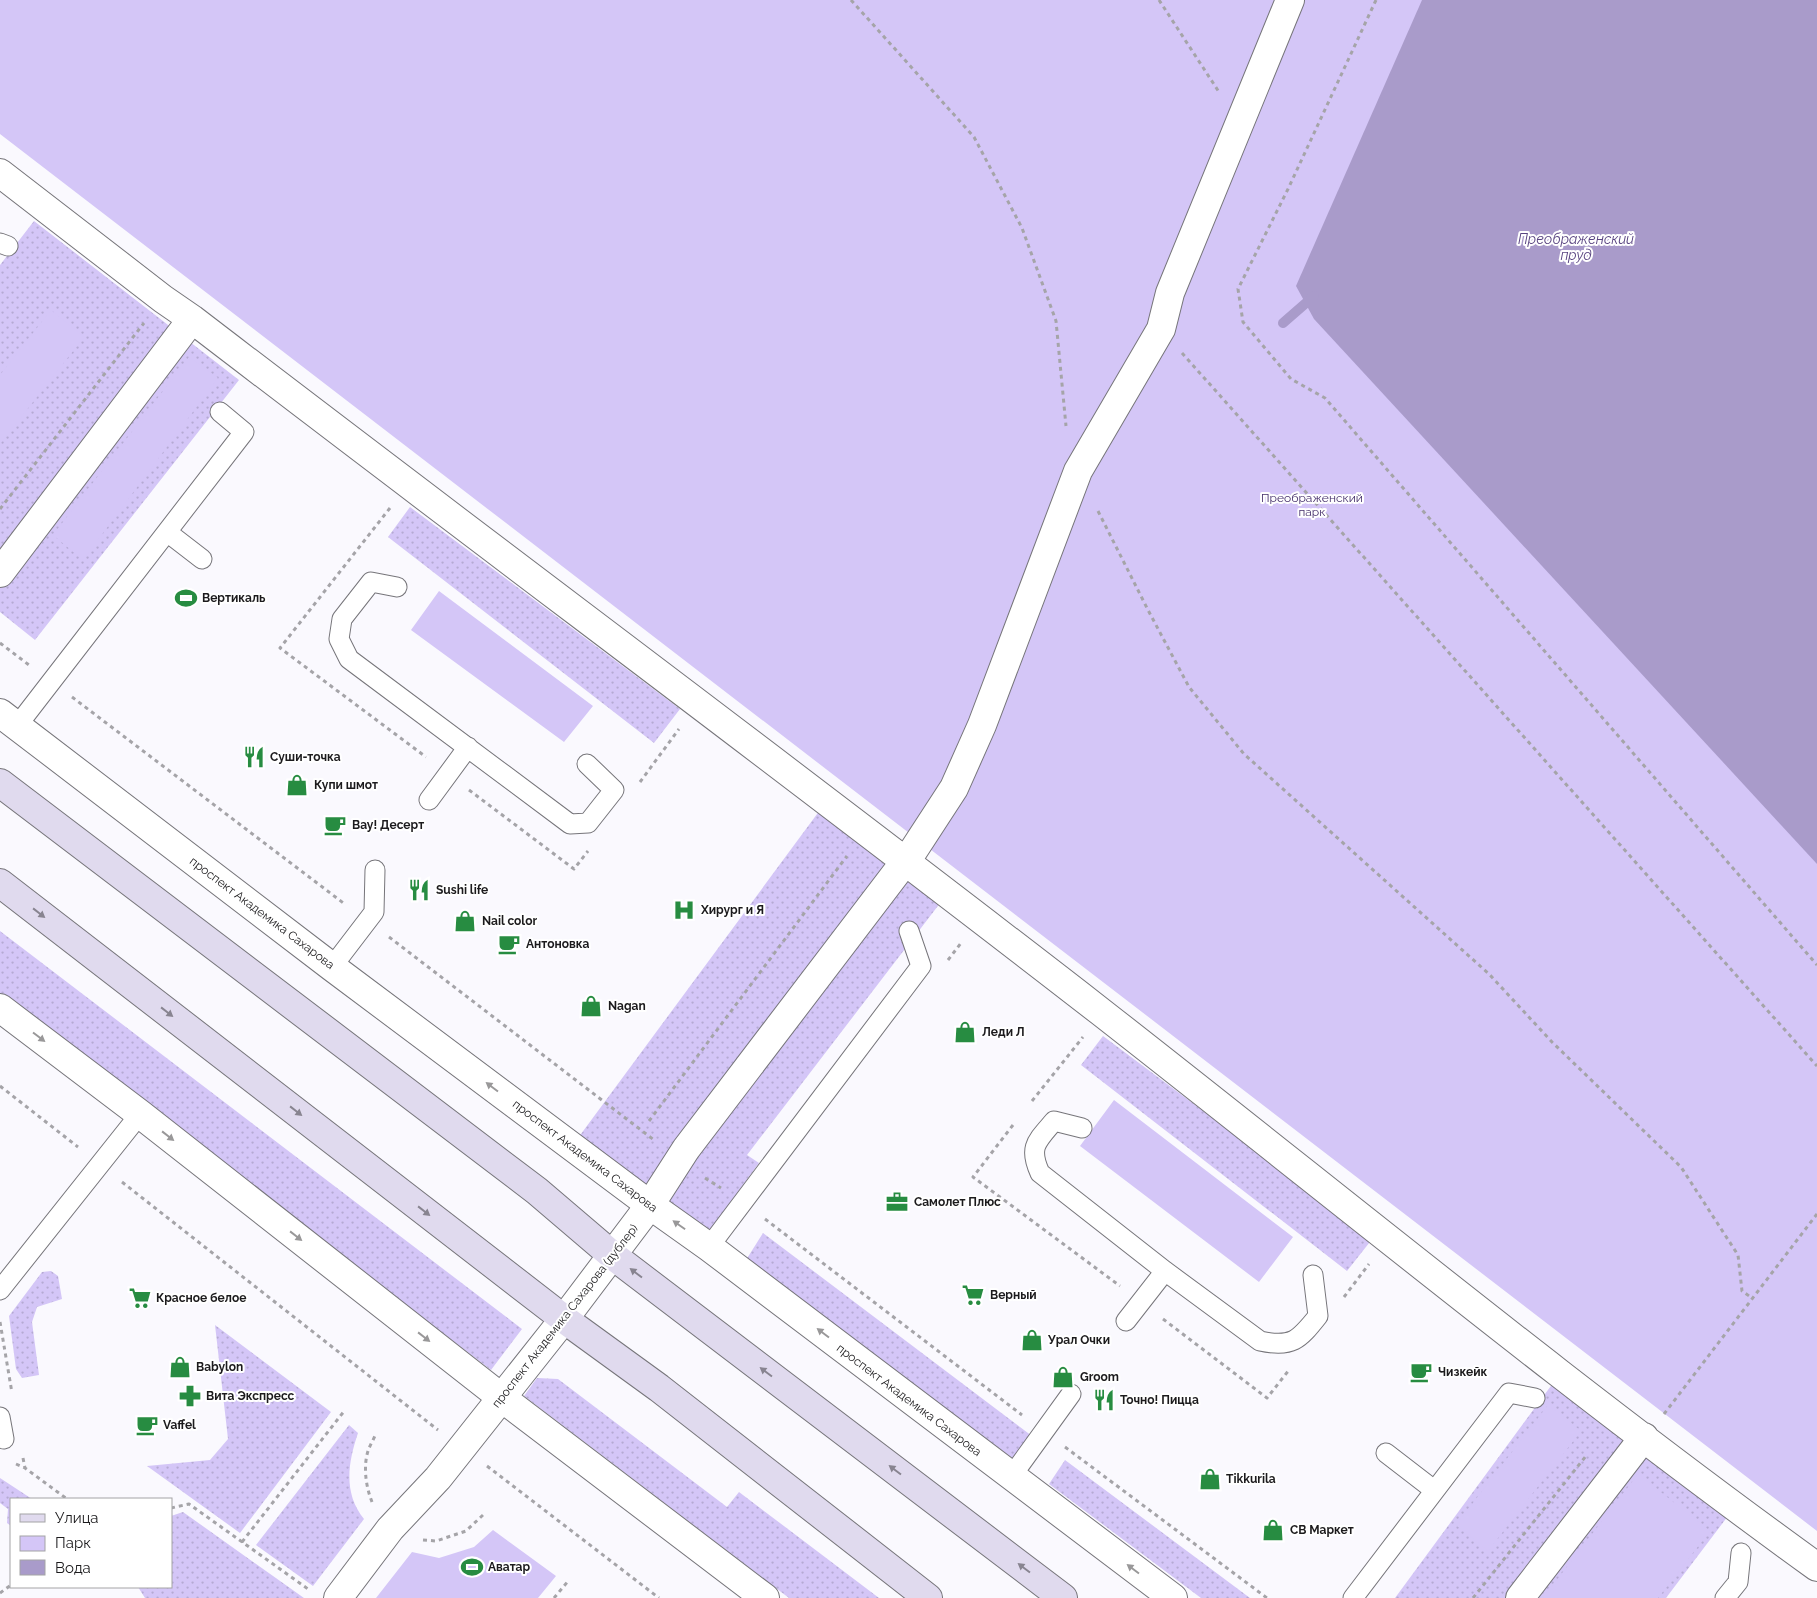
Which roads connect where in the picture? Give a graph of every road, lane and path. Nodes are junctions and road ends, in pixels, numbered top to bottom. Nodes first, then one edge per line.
1 (851, 0) edge
2 (1160, 0) edge
3 (1290, 0) edge
4 (1376, 0) edge
5 (1240, 124) junction
6 (0, 173) edge
7 (163, 299) junction
8 (192, 319) junction
9 (1161, 329) junction
10 (220, 412) dead end
11 (1078, 471) junction
12 (0, 509) edge
13 (167, 532) junction
14 (202, 559) dead end
15 (0, 573) edge
16 (397, 587) dead end
17 (0, 643) edge
18 (52, 681) junction
19 (9, 719) edge
20 (468, 747) junction
21 (586, 764) dead end
22 (0, 783) edge
23 (429, 800) dead end
24 (865, 832) junction
25 (904, 861) junction
26 (375, 870) dead end
27 (0, 883) edge
28 (367, 921) junction
29 (909, 931) dead end
30 (1817, 965) edge
31 (332, 967) junction
32 (0, 1008) edge
33 (1817, 1066) edge
34 (0, 1086) edge
35 (140, 1114) junction
36 (648, 1121) dead end
37 (1082, 1128) dead end
38 (683, 1155) junction
39 (99, 1164) junction
40 (742, 1202) junction
41 (650, 1205) junction
42 (1817, 1214) edge
43 (709, 1247) junction
44 (612, 1254) junction
45 (1165, 1271) junction
46 (1312, 1275) dead end
47 (0, 1290) edge
48 (1752, 1298) junction
49 (564, 1319) junction
50 (1126, 1320) dead end
51 (1071, 1394) dead end
52 (502, 1398) junction
53 (1535, 1398) dead end
54 (345, 1410) dead end
55 (0, 1417) edge
56 (1044, 1431) junction
57 (1644, 1438) junction
58 (4, 1439) dead end
59 (462, 1446) junction
60 (1386, 1453) dead end
61 (1587, 1454) dead end
62 (8, 1460) dead end
63 (1011, 1477) junction
64 (1434, 1490) junction
65 (66, 1498) edge
66 (172, 1508) edge
67 (242, 1542) junction
68 (1742, 1553) dead end
69 (1817, 1567) edge
70 (568, 1580) dead end
71 (326, 1596) edge
72 (554, 1598) edge
73 (659, 1598) edge
74 (765, 1598) edge
75 (928, 1598) edge
76 (1063, 1598) edge
77 (1172, 1598) edge
78 (1267, 1598) edge
79 (1353, 1598) edge
80 (1473, 1598) edge
81 (1520, 1598) edge
82 (1725, 1598) edge

1 - 11 path
2 - 5 path
3 - 5 street, проспект Академика Сахарова (дублер)
4 - 30 path
5 - 9 street, проспект Академика Сахарова (дублер)
6 - 7 street
7 - 8 street
7 - 12 path
8 - 15 street
8 - 24 street
9 - 11 street, проспект Академика Сахарова (дублер)
9 - 33 path
10 - 13 lane
11 - 25 street, проспект Академика Сахарова (дублер)
11 - 48 path
13 - 14 lane
13 - 18 lane
16 - 20 lane
17 - 18 path
18 - 19 lane
18 - 28 path
19 - 31 street, проспект Академика Сахарова
20 - 21 lane
20 - 23 lane
22 - 44 main road
24 - 25 street
24 - 36 path
25 - 38 street, проспект Академика Сахарова (дублер)
25 - 57 street
26 - 28 lane
27 -> 49 main road
28 - 31 lane
28 - 38 path
29 - 40 lane
41 -> 31 street, проспект Академика Сахарова
32 -> 35 street
34 - 39 path
35 - 39 lane
35 -> 52 street
37 - 45 lane
38 - 40 path
38 - 41 street, проспект Академика Сахарова (дублер)
39 - 47 lane
39 - 59 path
40 - 43 lane
40 - 56 path
43 -> 41 street, проспект Академика Сахарова
41 - 44 street, проспект Академика Сахарова (дублер)
42 - 48 path
63 -> 43 street, проспект Академика Сахарова
44 - 49 street, проспект Академика Сахарова (дублер)
76 -> 44 main road
45 - 46 lane
45 - 50 lane
48 - 57 path
49 - 52 street, проспект Академика Сахарова (дублер)
49 - 75 main road
51 - 56 lane
52 - 59 street, проспект Академика Сахарова (дублер)
52 - 74 street
53 - 64 lane
54 - 67 path
55 - 58 lane
56 - 63 lane
56 - 78 path
57 - 69 street
57 - 81 street
59 - 71 street, проспект Академика Сахарова (дублер)
59 - 73 path
60 - 64 lane
61 - 80 path
62 - 65 path
77 -> 63 street, проспект Академика Сахарова
64 - 79 lane
66 - 67 path
67 - 71 path
68 - 82 lane
70 - 72 path

